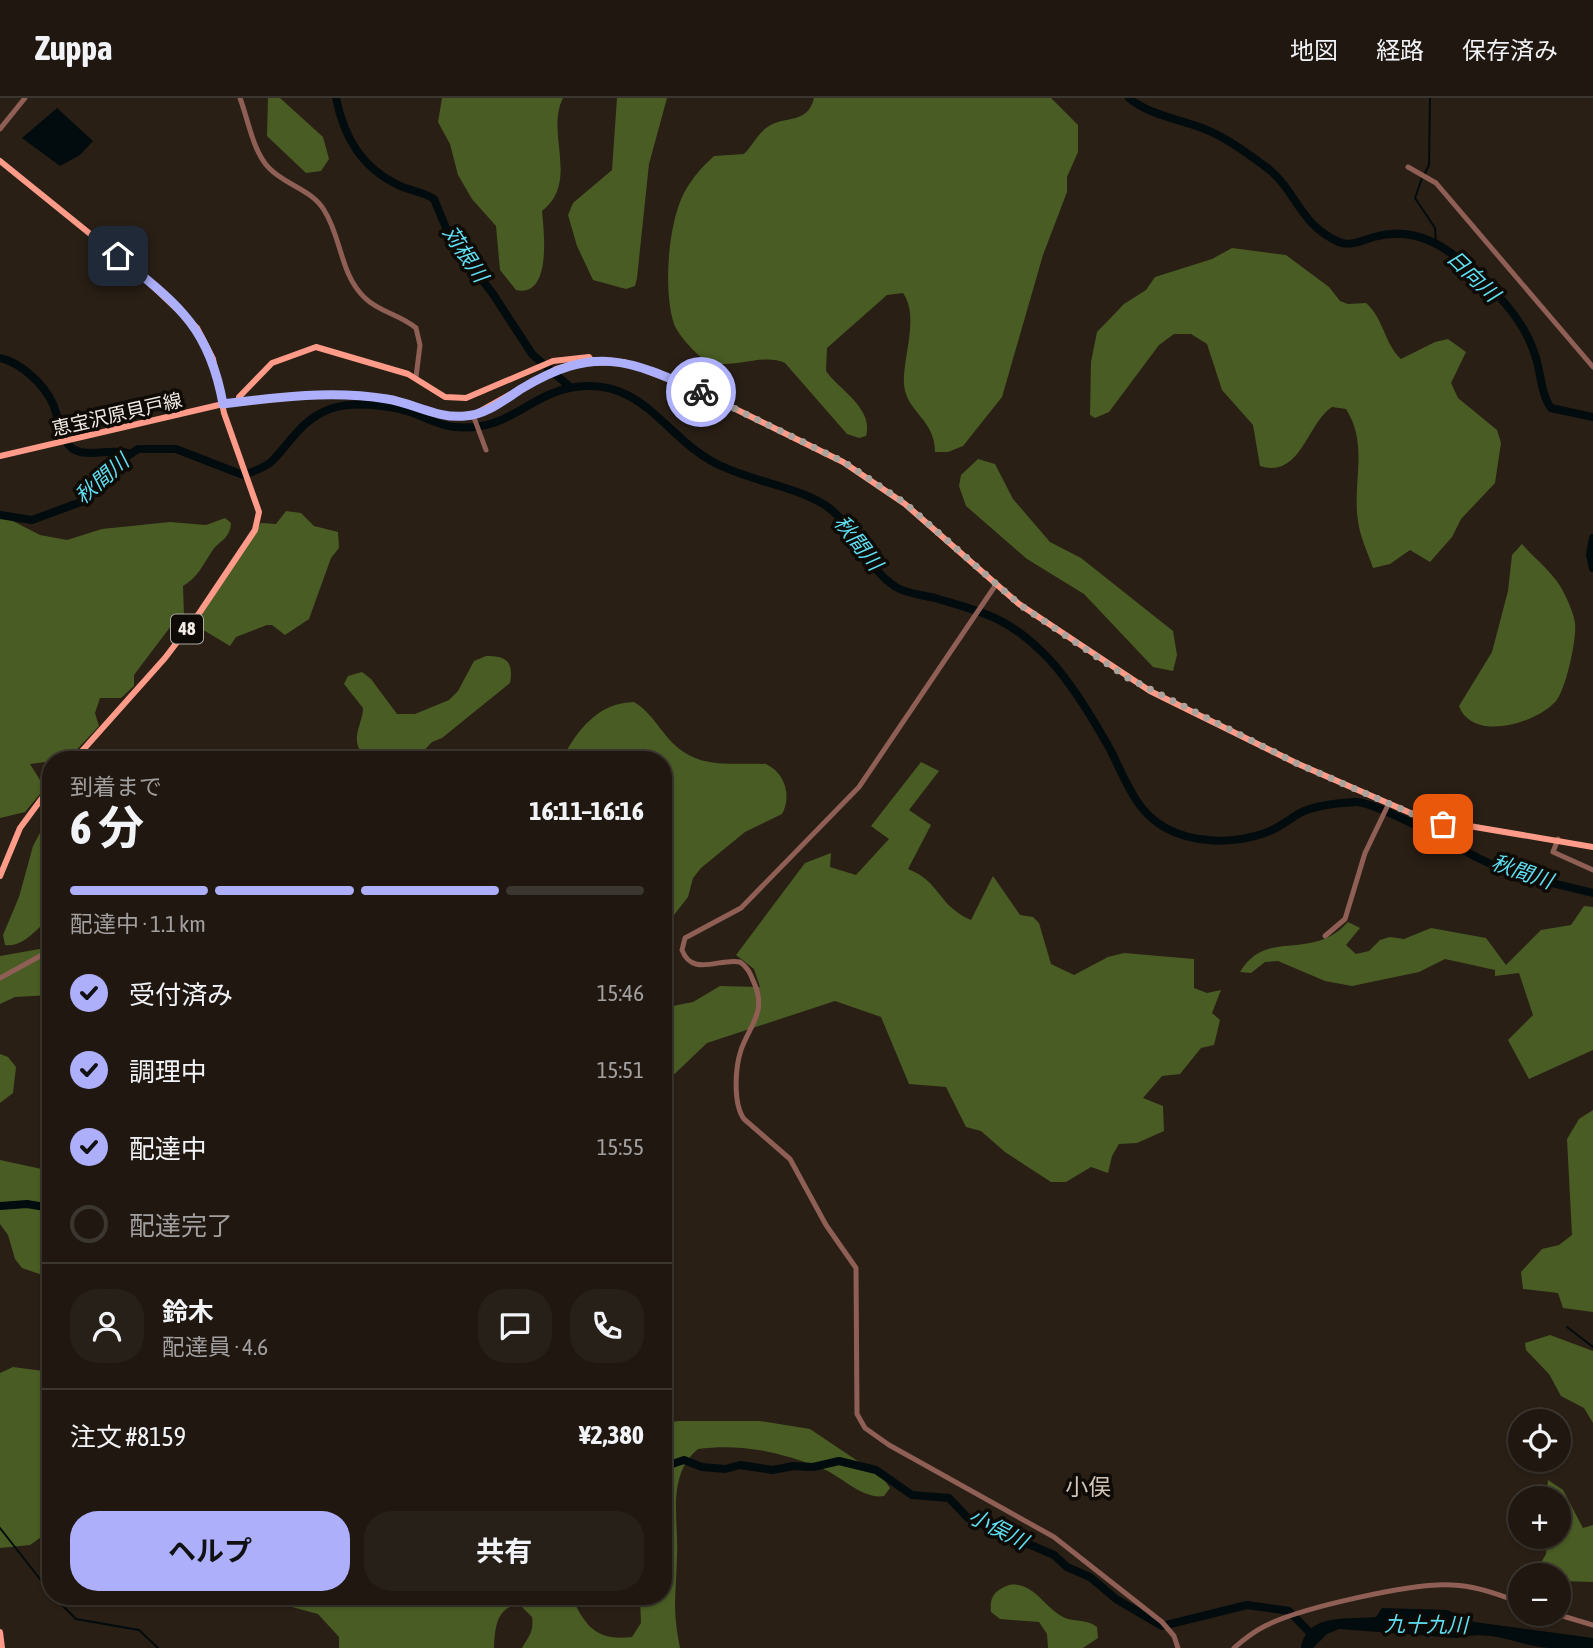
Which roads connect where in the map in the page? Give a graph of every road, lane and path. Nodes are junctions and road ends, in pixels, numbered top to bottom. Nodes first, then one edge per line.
1 (25, 98) edge
2 (240, 98) edge
3 (0, 129) edge
4 (0, 161) edge
5 (1408, 167) dead end
6 (592, 361) junction
7 (1593, 367) edge
8 (416, 377) junction
9 (240, 402) junction
10 (223, 404) junction
11 (474, 418) junction
12 (485, 450) dead end
13 (0, 456) edge
14 (996, 586) junction
15 (82, 751) edge
16 (42, 798) edge
17 (1388, 805) junction
18 (1558, 839) junction
19 (1593, 846) edge
20 (1593, 870) edge
21 (0, 876) edge
22 (1325, 936) dead end
23 (42, 955) edge
24 (0, 978) edge
25 (1508, 1598) edge
26 (1571, 1618) edge
27 (1593, 1625) edge
28 (0, 1632) edge
29 (2, 1648) edge
30 (1178, 1648) edge
31 (1234, 1648) edge

1 - 3 street
2 - 8 street
4 - 10 main road, 48
5 - 7 street
6 - 8 main road
6 - 11 main road
6 - 14 main road
8 - 9 main road
9 - 10 main road, 恵宝沢原貝戸線
9 - 11 main road, 恵宝沢原貝戸線
10 - 13 main road, 恵宝沢原貝戸線
10 - 15 main road, 48
11 - 12 street
14 - 17 main road
14 - 30 street
16 - 21 main road
17 - 18 main road
17 - 22 street
18 - 19 main road
18 - 20 street
23 - 24 street
25 - 31 street
26 - 27 street
28 - 29 main road

